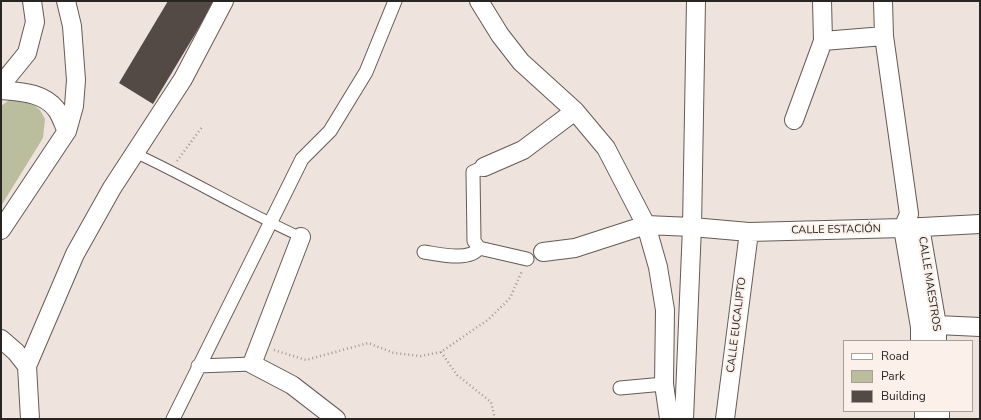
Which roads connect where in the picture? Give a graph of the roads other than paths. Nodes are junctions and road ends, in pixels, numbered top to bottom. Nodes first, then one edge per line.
1 (32, 1) edge
2 (66, 1) edge
3 (224, 1) edge
4 (395, 1) edge
5 (479, 1) edge
6 (696, 1) edge
7 (822, 1) edge
8 (883, 1) edge
9 (884, 36) junction
10 (823, 41) junction
11 (1, 85) edge
12 (1, 90) edge
13 (575, 111) junction
14 (794, 120) dead end
15 (67, 131) junction
16 (135, 153) junction
17 (484, 167) joint
18 (270, 223) junction
19 (910, 223) junction
20 (980, 224) edge
21 (646, 225) junction
22 (692, 227) junction
23 (1, 230) edge
24 (750, 232) junction
25 (301, 237) joint
26 (479, 248) junction
27 (424, 252) dead end
28 (535, 255) joint
29 (980, 327) edge
30 (928, 333) edge
31 (1, 339) edge
32 (252, 364) junction
33 (27, 366) junction
34 (198, 366) junction
35 (664, 384) junction
36 (620, 388) dead end
37 (30, 419) edge
38 (173, 419) edge
39 (336, 419) edge
40 (670, 419) edge
41 (684, 419) edge
42 (725, 419) edge

1 - 11 street
2 - 15 street
3 - 16 street
4 - 18 street
5 - 13 street
6 - 22 street
7 - 10 street
8 - 9 street, CALLE MAESTROS
9 - 10 street
9 - 19 street, CALLE MAESTROS
10 - 14 street
12 - 15 street
13 - 17 street
13 - 21 street
15 - 23 street
16 - 18 lane
16 - 33 street
17 - 26 street
18 - 25 lane
18 - 34 street
19 - 20 street, CALLE ESTACIÓN
19 - 24 street, CALLE ESTACIÓN
19 - 30 street, CALLE MAESTROS
21 - 22 street, CALLE ESTACIÓN
21 - 28 street
21 - 35 street
22 - 24 street, CALLE ESTACIÓN
22 - 41 street
24 - 42 street, CALLE EUCALIPTO
25 - 32 street
26 - 27 street
26 - 28 street
29 - 30 street
31 - 33 street
32 - 34 street
32 - 39 street
33 - 37 street
34 - 38 street
35 - 36 street
35 - 40 street

